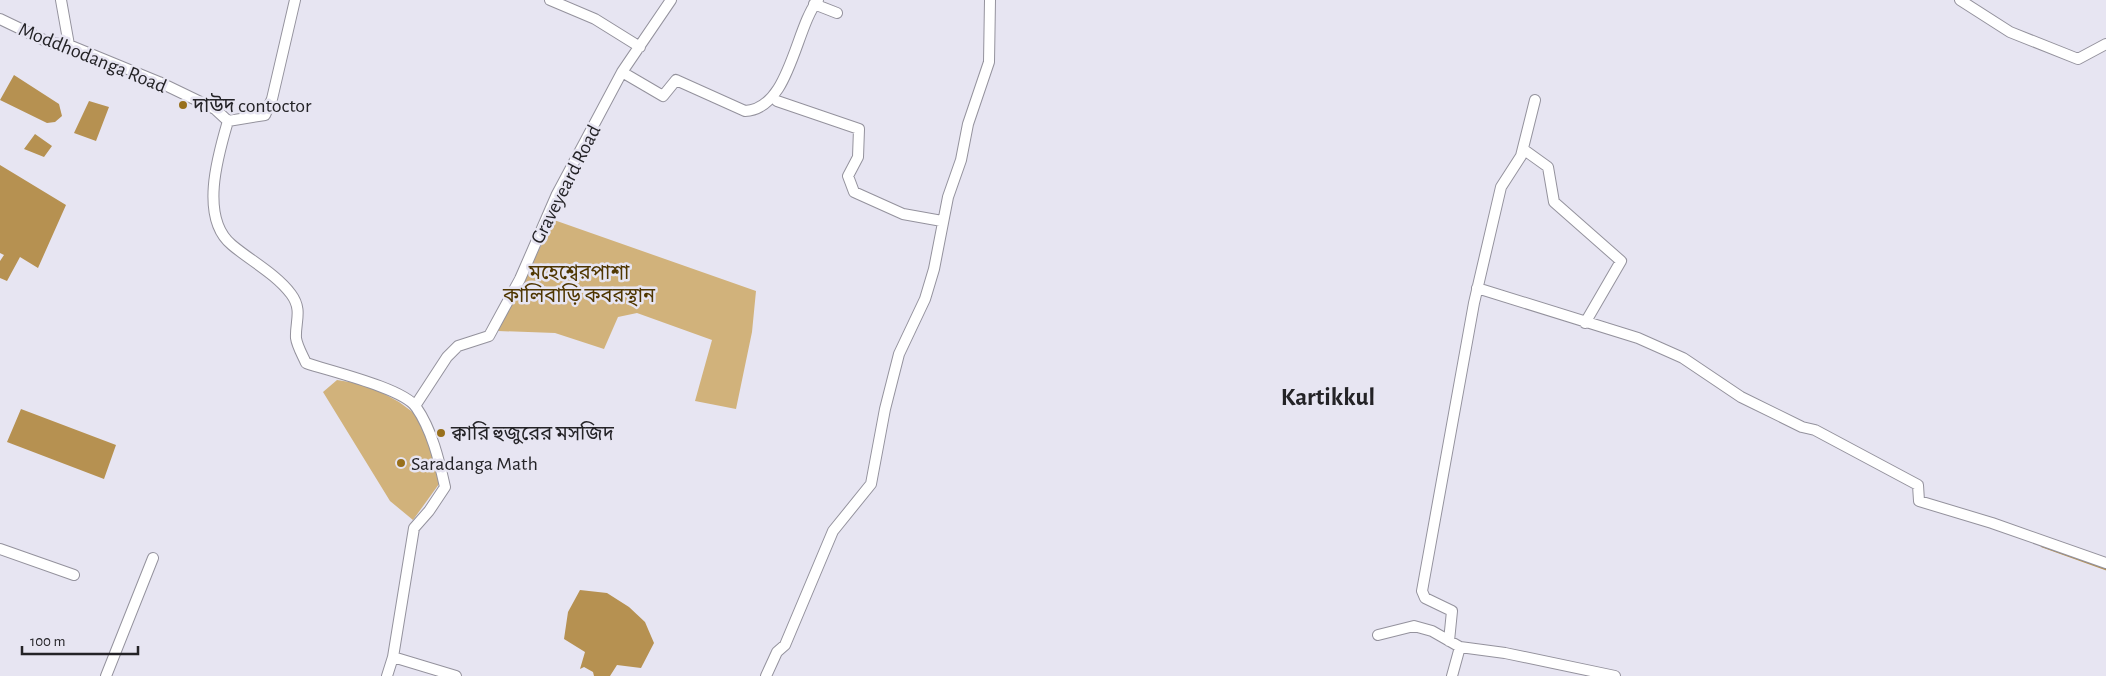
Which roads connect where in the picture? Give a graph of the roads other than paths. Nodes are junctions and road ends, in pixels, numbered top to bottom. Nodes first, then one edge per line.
1 (61, 0) edge
2 (295, 0) edge
3 (550, 0) edge
4 (672, 0) edge
5 (990, 0) edge
6 (1960, 0) edge
7 (816, 2) edge
8 (837, 13) dead end
9 (0, 19) edge
10 (2106, 44) edge
11 (69, 45) junction
12 (640, 47) junction
13 (622, 72) junction
14 (1535, 100) dead end
15 (777, 101) dead end
16 (228, 121) junction
17 (1523, 149) junction
18 (942, 221) junction
19 (1477, 288) junction
20 (1585, 323) junction
21 (415, 406) junction
22 (0, 549) edge
23 (153, 558) dead end
24 (2106, 563) edge
25 (74, 575) dead end
26 (1378, 635) dead end
27 (1450, 641) junction
28 (1460, 647) junction
29 (393, 657) junction
30 (106, 676) edge
31 (387, 676) edge
32 (456, 676) edge
33 (766, 676) edge
34 (1452, 676) edge
35 (1615, 676) edge

1 - 11 street
2 - 16 street
3 - 12 street
4 - 12 street, Graveyeard Road
5 - 18 street
6 - 10 street
7 - 8 street
7 - 13 street
9 - 11 street, Moddhodanga Road
11 - 16 street, Moddhodanga Road
12 - 13 street, Graveyeard Road
13 - 21 street, Graveyeard Road
14 - 17 street
15 - 18 street
16 - 21 street
17 - 19 street
17 - 20 street
18 - 33 street
19 - 20 street
19 - 27 street
20 - 24 street
21 - 29 street
22 - 25 street
23 - 30 street
26 - 27 street
27 - 28 street
28 - 34 street
28 - 35 street
29 - 31 street
29 - 32 street

